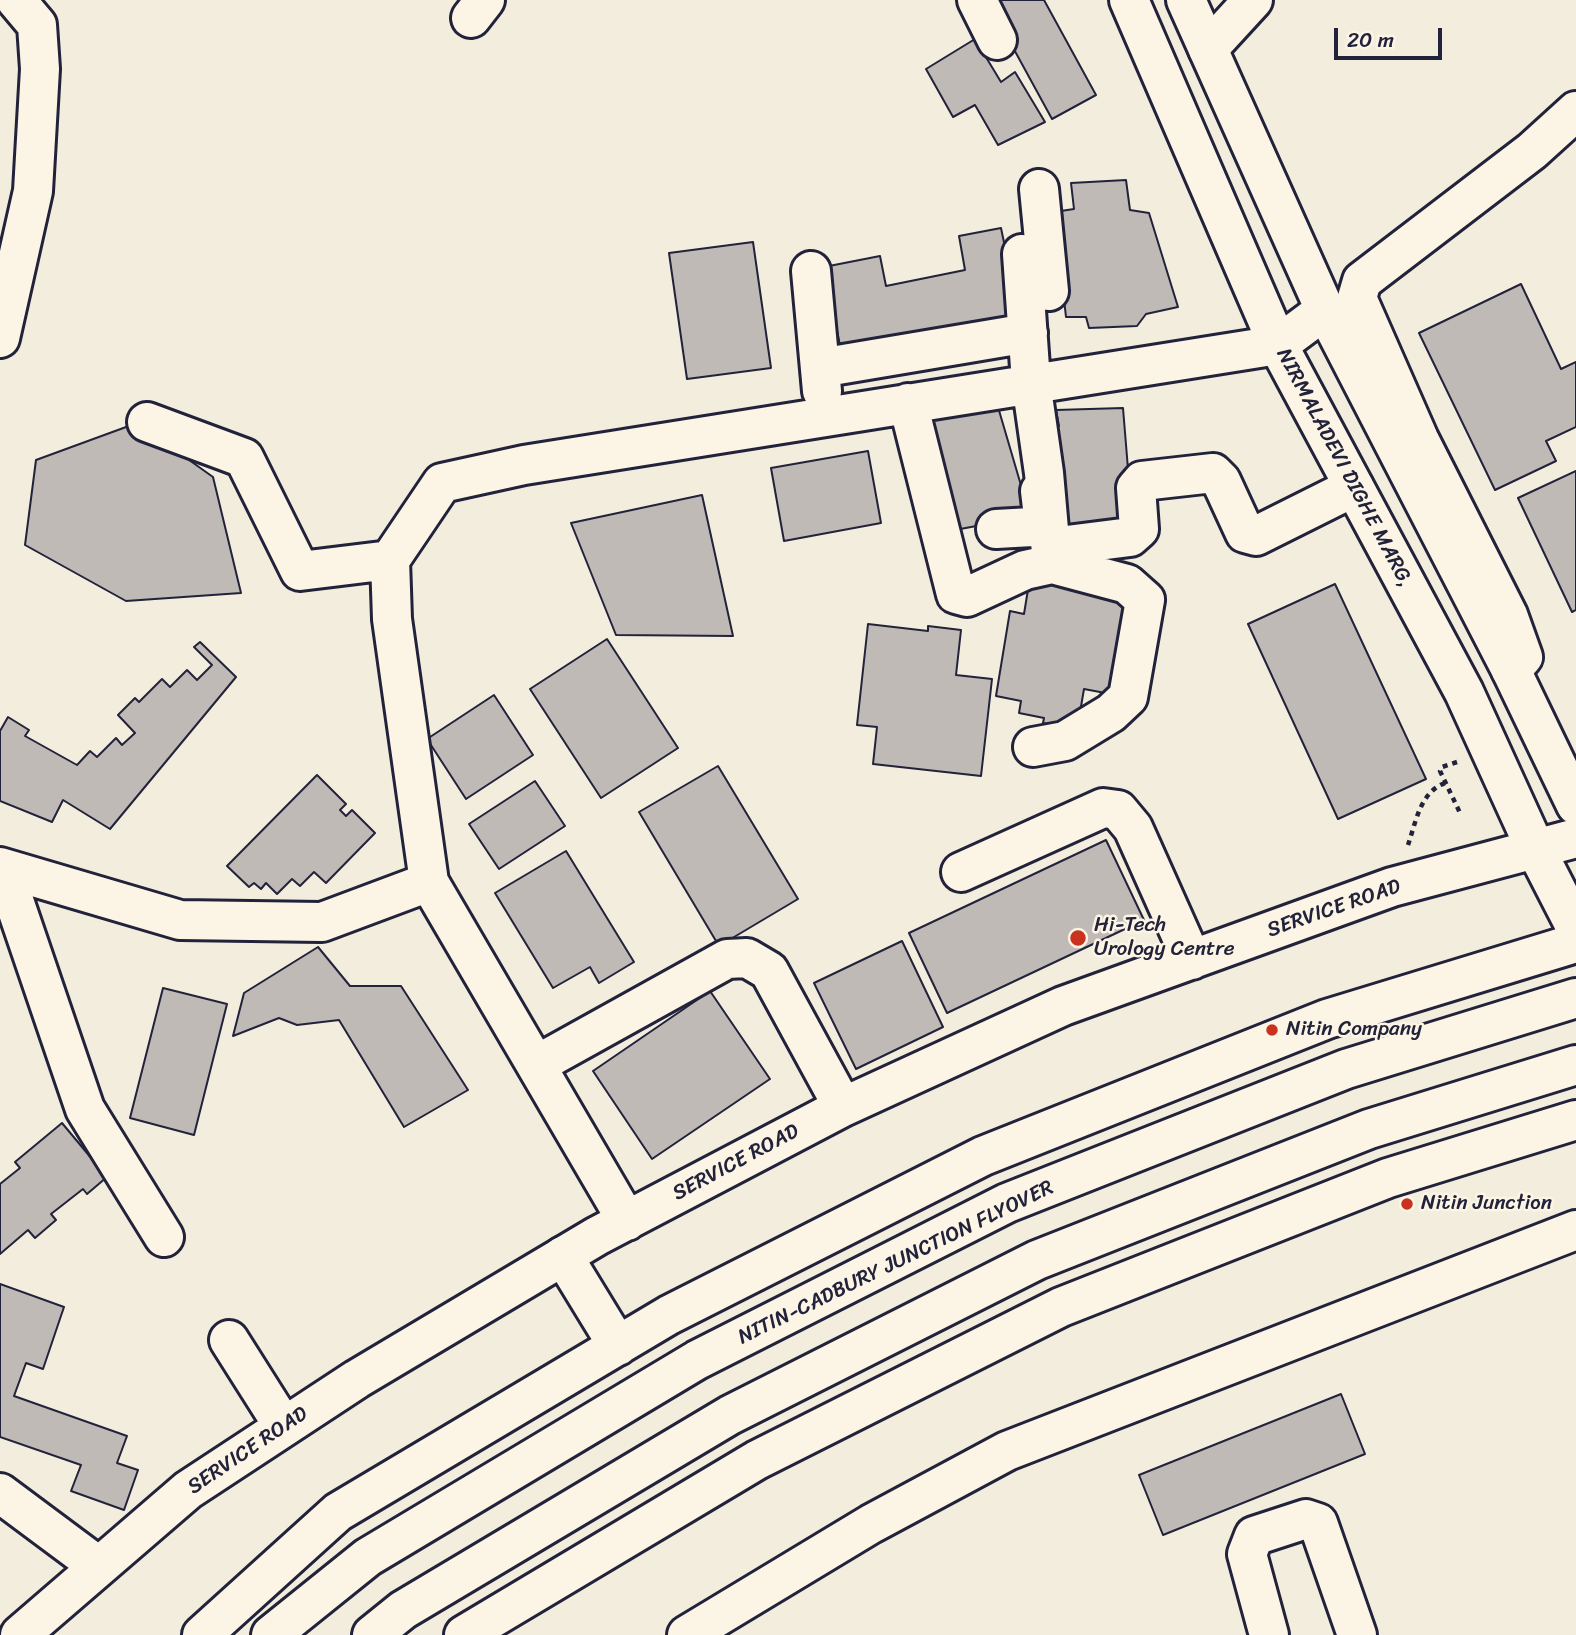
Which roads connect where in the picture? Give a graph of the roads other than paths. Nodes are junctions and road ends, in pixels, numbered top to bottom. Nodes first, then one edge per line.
1 (16, 0) edge
2 (977, 0) edge
3 (1129, 0) edge
4 (1186, 0) edge
5 (1252, 0) edge
6 (997, 40) dead end
7 (1208, 49) junction
8 (1576, 111) edge
9 (1039, 189) dead end
10 (1022, 254) dead end
11 (811, 271) dead end
12 (1325, 310) junction
13 (1028, 333) junction
14 (0, 338) edge
15 (1278, 345) junction
16 (820, 368) junction
17 (1031, 383) junction
18 (908, 402) junction
19 (825, 416) junction
20 (147, 422) dead end
21 (1354, 487) junction
22 (996, 529) dead end
23 (1048, 536) junction
24 (390, 560) junction
25 (1511, 670) junction
26 (1033, 747) dead end
27 (1576, 805) edge
28 (1576, 838) edge
29 (1536, 850) junction
30 (1, 868) edge
31 (961, 872) dead end
32 (429, 882) junction
33 (1576, 928) edge
34 (1576, 943) edge
35 (1192, 960) junction
36 (1576, 998) edge
37 (536, 1065) junction
38 (1576, 1065) edge
39 (843, 1107) junction
40 (1576, 1120) edge
41 (627, 1221) junction
42 (1576, 1230) edge
43 (164, 1237) dead end
44 (563, 1256) junction
45 (229, 1340) dead end
46 (618, 1346) junction
47 (284, 1427) junction
48 (0, 1493) edge
49 (98, 1566) junction
50 (693, 1634) edge
51 (20, 1635) edge
52 (202, 1635) edge
53 (271, 1635) edge
54 (372, 1635) edge
55 (464, 1635) edge
56 (1269, 1635) edge
57 (1357, 1635) edge

1 - 14 main road
2 - 6 main road
3 - 15 main road, NIRMALADEVI DIGHE MARG,
4 - 7 main road
5 - 7 main road
7 - 12 main road
8 - 25 main road
9 - 17 main road
10 - 13 main road
11 - 16 main road
12 - 15 main road
12 - 25 main road
13 - 16 main road
13 - 17 main road
15 - 17 main road
15 - 21 main road, NIRMALADEVI DIGHE MARG,
16 - 19 main road
17 - 18 main road
17 - 23 main road
18 - 19 main road
18 - 23 main road
19 - 24 main road
20 - 24 main road
21 - 23 main road
21 - 29 main road, NIRMALADEVI DIGHE MARG,
22 - 23 main road
23 - 26 main road
24 - 32 main road
25 - 27 main road
28 - 29 main road, SERVICE ROAD
29 - 33 main road, NIRMALADEVI DIGHE MARG,
29 - 35 main road, SERVICE ROAD
30 - 32 main road
30 - 43 main road
31 - 35 main road
32 - 37 main road
34 - 46 main road
35 - 39 main road, SERVICE ROAD
36 - 53 main road, NITIN-CADBURY JUNCTION FLYOVER
37 - 39 main road
37 - 41 main road
38 - 54 main road
39 - 41 main road, SERVICE ROAD
40 - 55 main road
41 - 44 main road, SERVICE ROAD
42 - 50 main road
44 - 46 main road
44 - 47 main road, SERVICE ROAD
45 - 47 main road
46 - 52 main road
47 - 49 main road, SERVICE ROAD
48 - 49 main road
49 - 51 main road, SERVICE ROAD
56 - 57 main road

